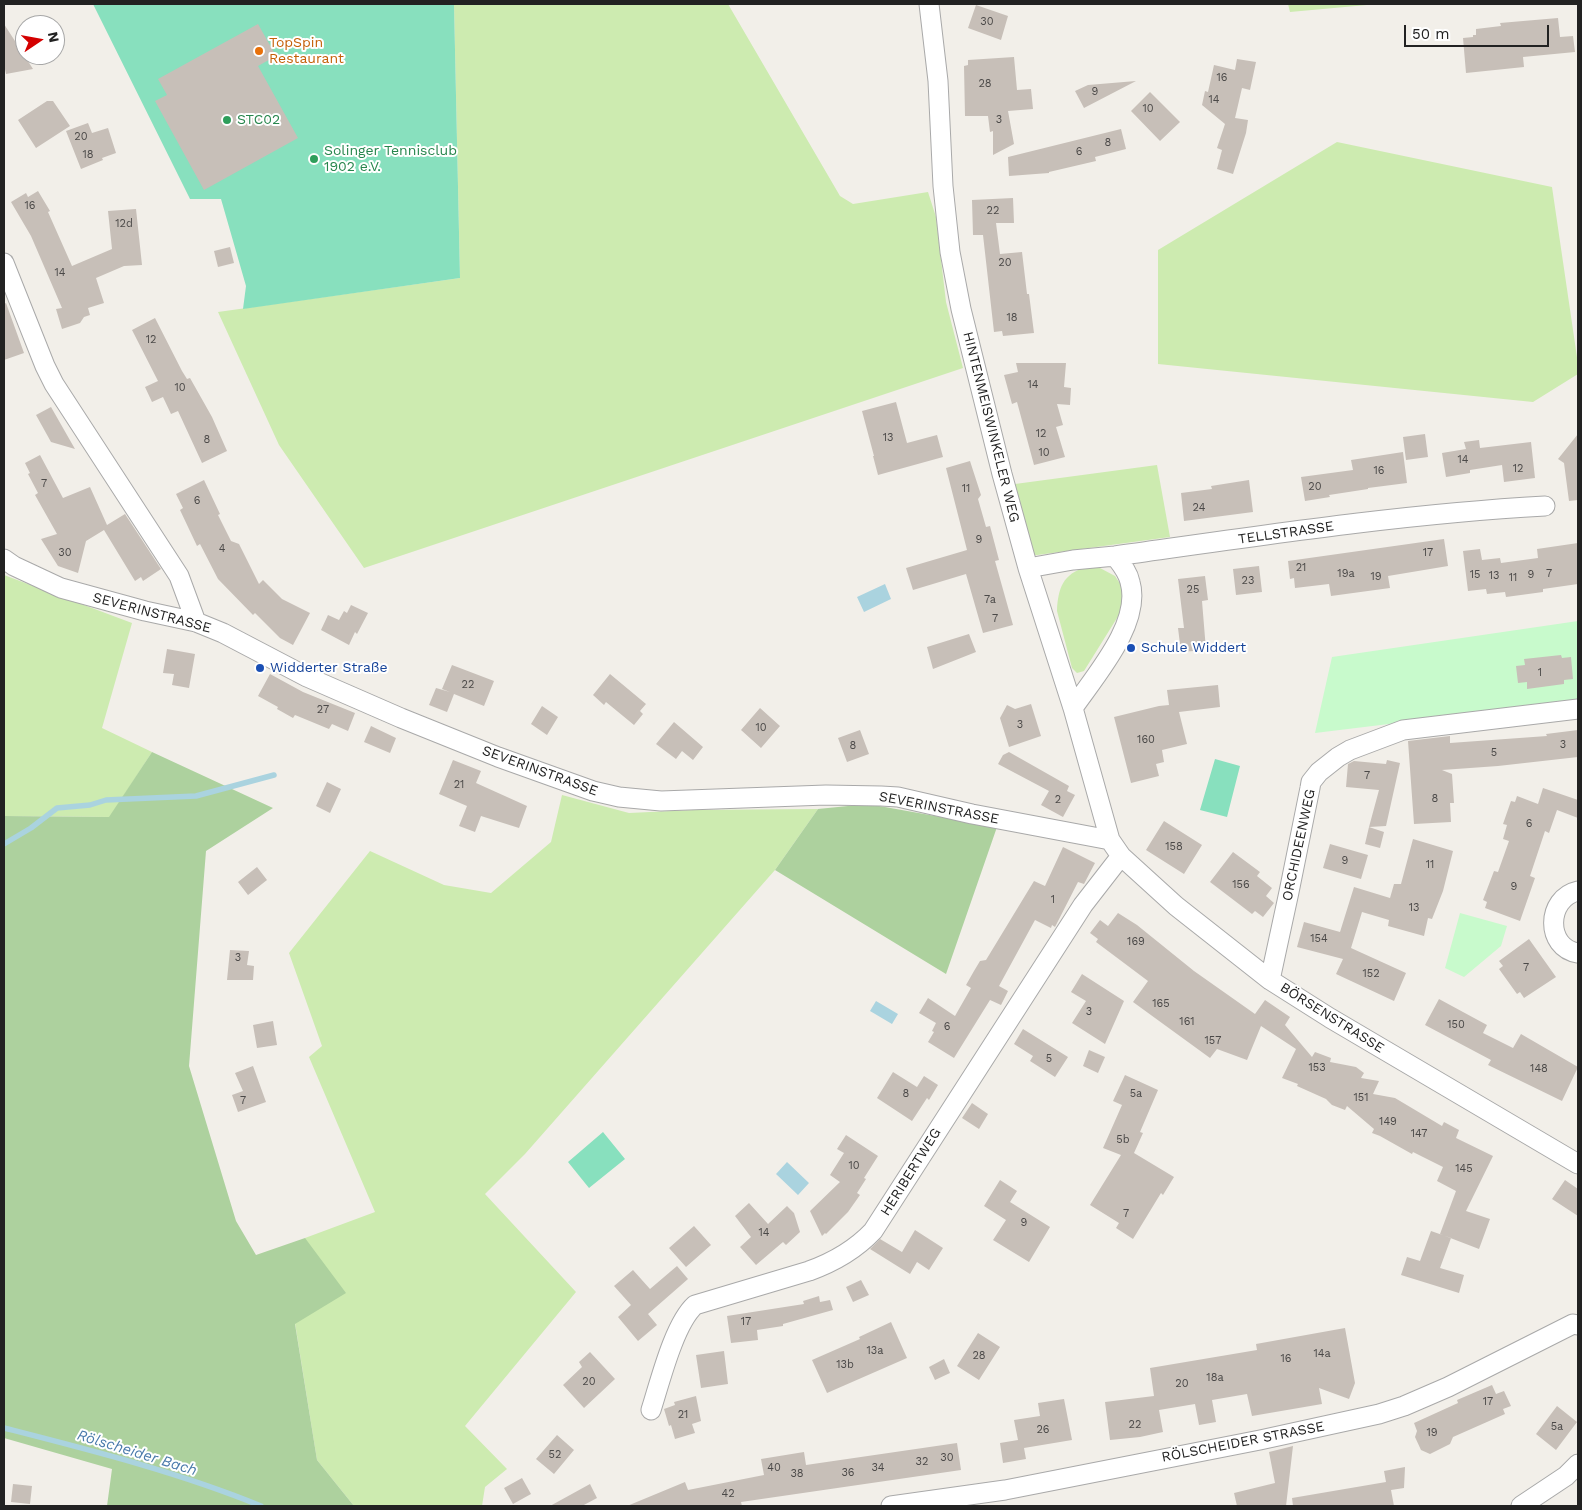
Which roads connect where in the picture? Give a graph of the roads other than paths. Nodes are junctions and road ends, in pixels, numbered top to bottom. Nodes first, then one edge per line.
1 (929, 4) edge
2 (4, 263) edge
3 (1545, 506) dead end
4 (1115, 556) junction
5 (4, 559) edge
6 (1028, 568) junction
7 (196, 622) junction
8 (1072, 708) junction
9 (1578, 709) edge
10 (1110, 840) junction
11 (1121, 856) junction
12 (1578, 891) edge
13 (1578, 953) edge
14 (1270, 980) junction
15 (1578, 1164) edge
16 (1578, 1325) edge
17 (651, 1410) dead end
18 (1578, 1464) edge
19 (891, 1506) edge
20 (1521, 1506) edge

1 - 6 street, HINTENMEISWINKELER WEG
2 - 7 street
3 - 4 street, TELLSTRASSE
4 - 6 street, TELLSTRASSE
4 - 8 street
5 - 7 street, SEVERINSTRASSE
6 - 8 street, HINTENMEISWINKELER WEG
7 - 10 street, SEVERINSTRASSE
8 - 10 street, HINTENMEISWINKELER WEG
9 - 14 street, ORCHIDEENWEG
10 - 11 street, BÖRSENSTRASSE
11 - 14 street, BÖRSENSTRASSE
11 - 17 street, HERIBERTWEG
12 - 13 street
14 - 15 street, BÖRSENSTRASSE
16 - 19 street, RÖLSCHEIDER STRASSE
18 - 20 street

